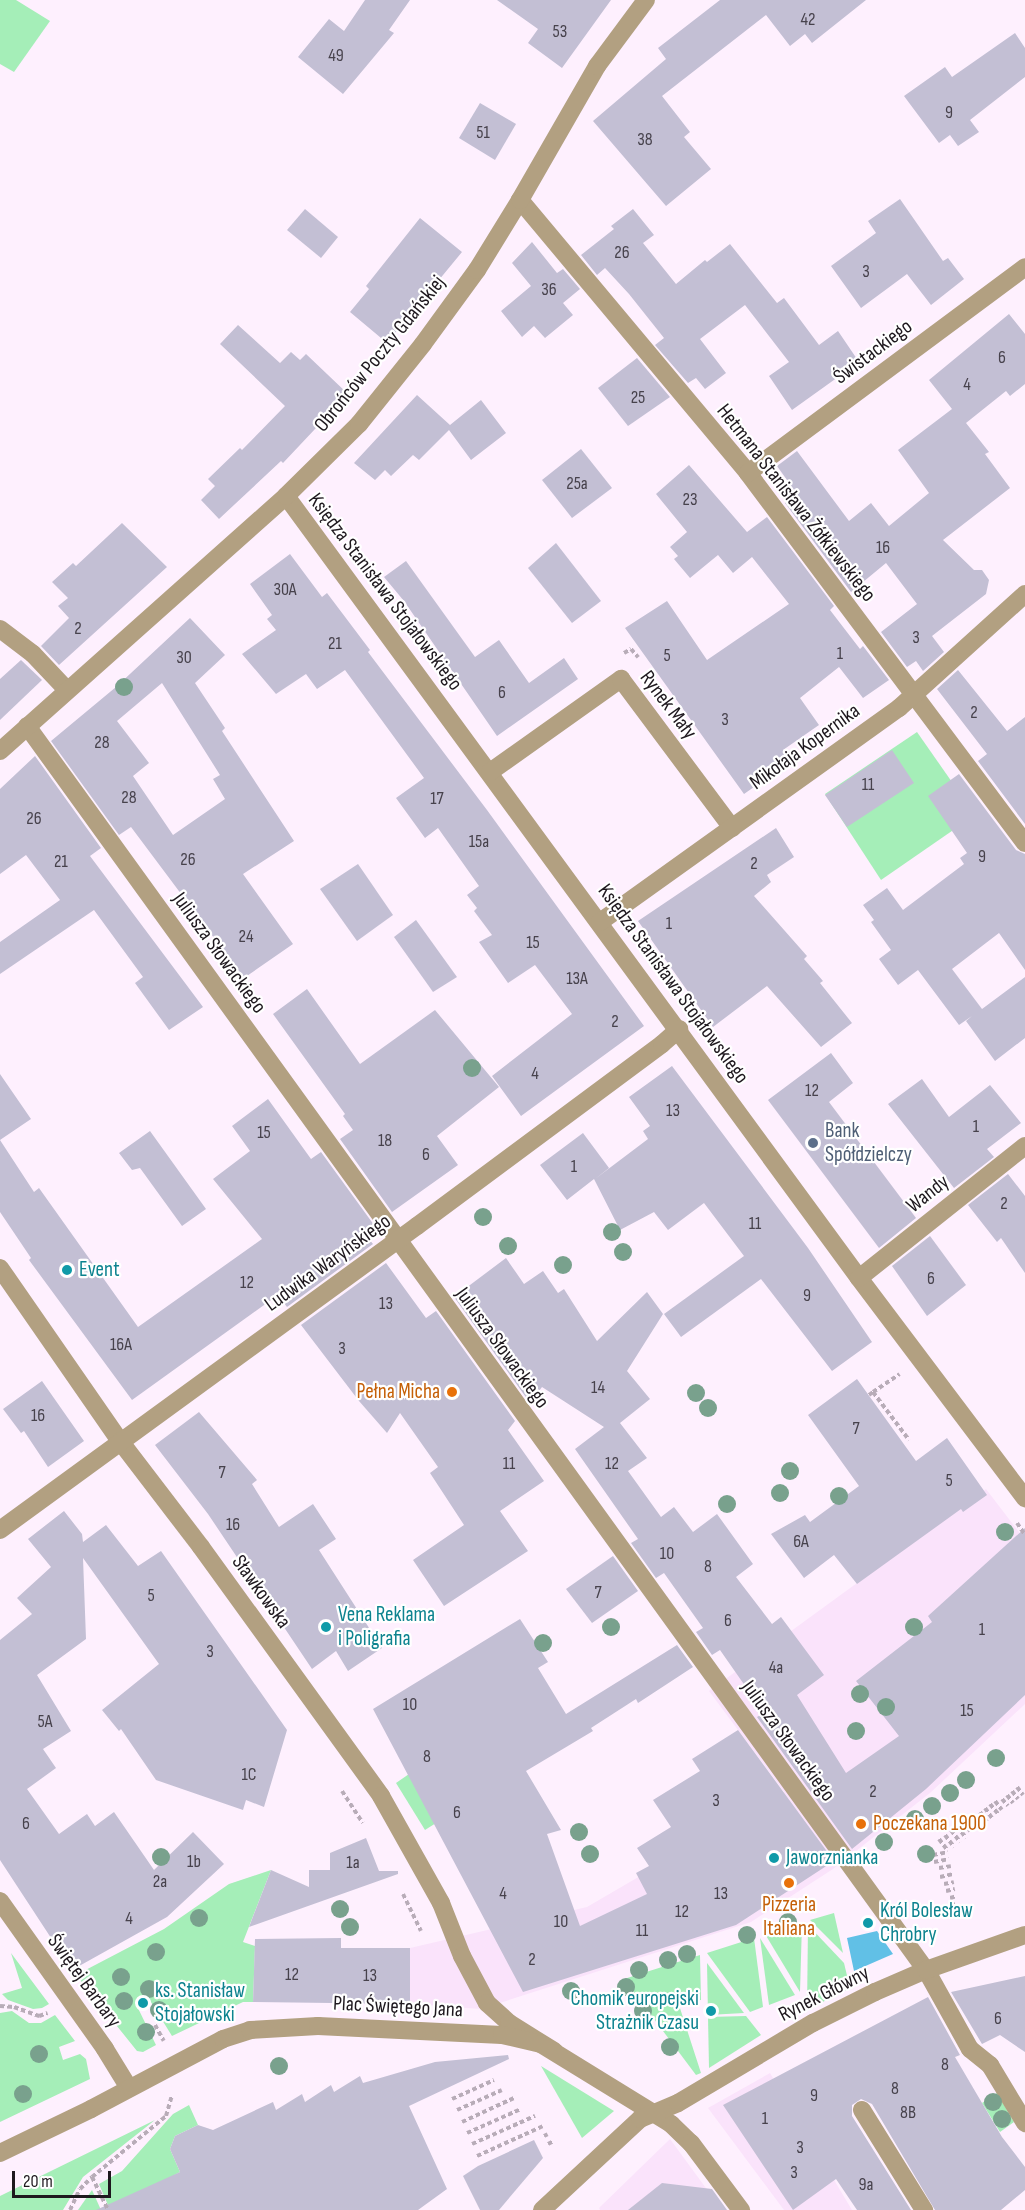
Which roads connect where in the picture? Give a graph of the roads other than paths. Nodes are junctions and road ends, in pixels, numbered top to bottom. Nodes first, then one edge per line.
1 (646, 0) edge
2 (520, 200) junction
3 (1025, 267) edge
4 (748, 473) junction
5 (286, 496) junction
6 (1025, 594) edge
7 (0, 629) edge
8 (67, 690) junction
9 (915, 694) junction
10 (27, 726) junction
11 (0, 751) edge
12 (490, 771) junction
13 (732, 828) junction
14 (1025, 843) edge
15 (600, 922) junction
16 (679, 1029) junction
17 (1025, 1146) edge
18 (397, 1241) junction
19 (0, 1268) edge
20 (859, 1278) junction
21 (120, 1442) junction
22 (1025, 1498) edge
23 (0, 1530) edge
24 (0, 1901) edge
25 (1025, 1935) edge
26 (926, 1970) junction
27 (554, 2051) junction
28 (129, 2088) junction
29 (862, 2110) dead end
30 (653, 2112) junction
31 (1025, 2123) edge
32 (0, 2153) edge
33 (542, 2210) edge
34 (741, 2210) edge
35 (924, 2210) edge

1 - 2 street, Obrońców Poczty Gdańskiej
2 - 4 street, Hetmana Stanisława Żółkiewskiego
2 - 5 street, Obrońców Poczty Gdańskiej
3 - 4 street, Świstackiego
4 - 9 street, Hetmana Stanisława Żółkiewskiego
5 - 8 street, Obrońców Poczty Gdańskiej
5 - 12 street, Księdza Stanisława Stojałowskiego
6 - 9 street, Mikołaja Kopernika
7 - 8 street
8 - 10 street, Obrońców Poczty Gdańskiej
9 - 13 street, Mikołaja Kopernika
9 - 14 street, Hetmana Stanisława Żółkiewskiego
10 - 11 street, Obrońców Poczty Gdańskiej
10 - 18 street, Juliusza Słowackiego
12 - 13 street, Rynek Mały
12 - 15 street, Księdza Stanisława Stojałowskiego
13 - 15 street, Mikołaja Kopernika
15 - 16 street, Księdza Stanisława Stojałowskiego
16 - 18 street, Ludwika Waryńskiego
16 - 20 street, Księdza Stanisława Stojałowskiego
17 - 20 street, Wandy
18 - 21 street, Ludwika Waryńskiego
18 - 26 street, Juliusza Słowackiego
19 - 21 street, Sławkowska
20 - 22 street, Księdza Stanisława Stojałowskiego
21 - 23 street, Ludwika Waryńskiego
21 - 27 street, Sławkowska
24 - 28 street, Świętej Barbary
25 - 26 street, Rynek Główny
26 - 30 street, Rynek Główny
26 - 31 street, Juliusza Słowackiego
27 - 28 street, Plac Świętego Jana
27 - 30 street, Plac Świętego Jana
28 - 32 street, Plac Świętego Jana
29 - 35 street
30 - 33 street
30 - 34 street, Plac Świętego Jana

